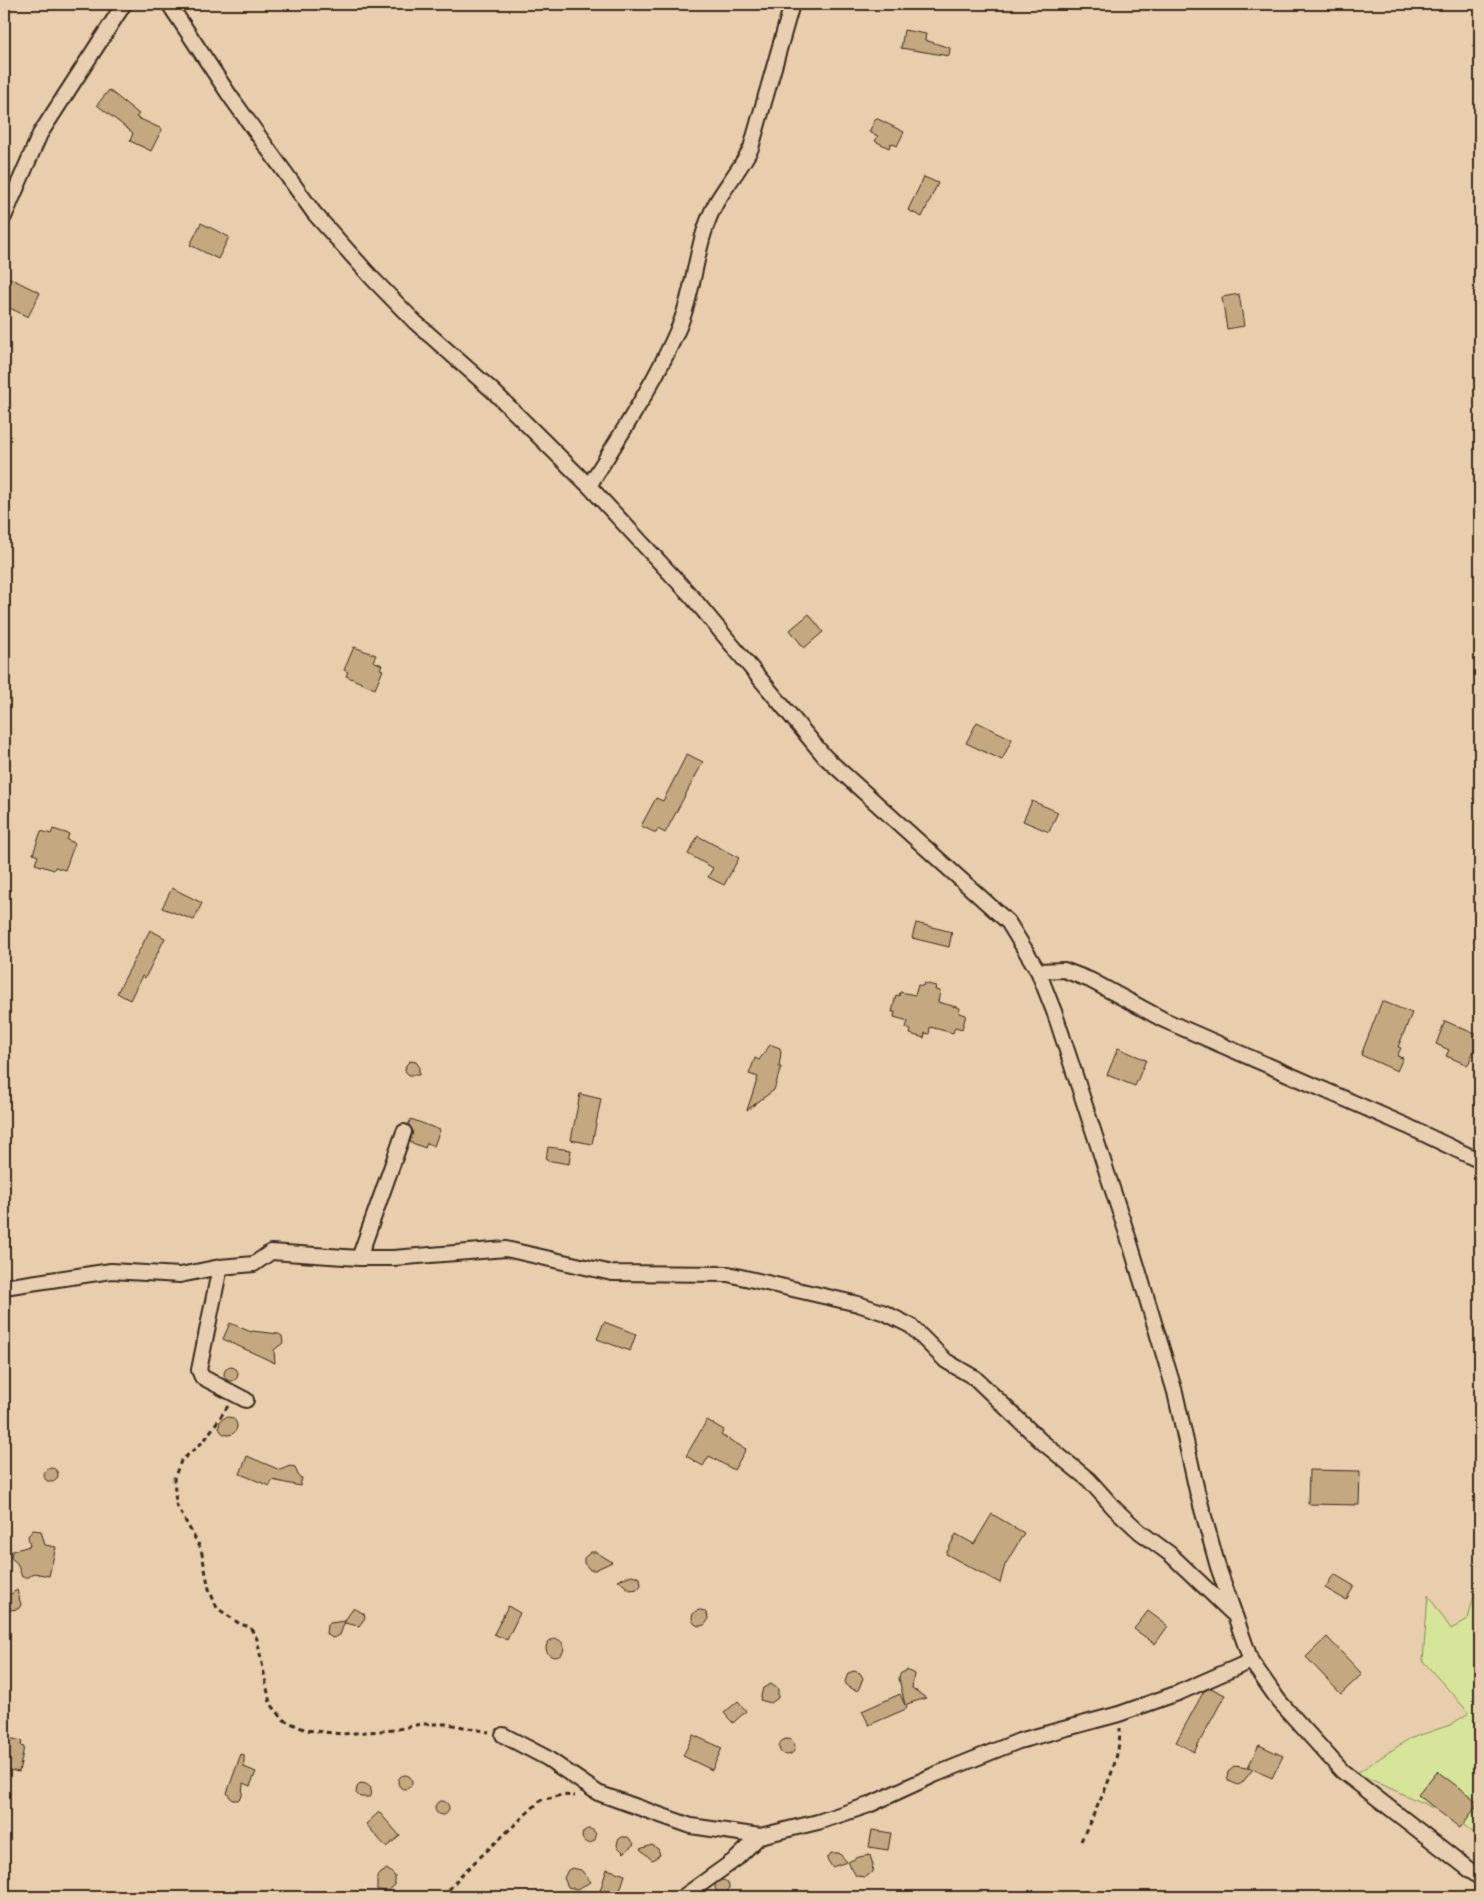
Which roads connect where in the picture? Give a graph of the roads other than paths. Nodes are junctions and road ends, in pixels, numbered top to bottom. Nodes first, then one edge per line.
1 (124, 4) edge
2 (169, 4) edge
3 (792, 4) edge
4 (4, 218) edge
5 (589, 486) junction
6 (1038, 971) junction
7 (404, 1132) dead end
8 (1480, 1161) edge
9 (359, 1258) junction
10 (220, 1267) junction
11 (4, 1287) edge
12 (241, 1398) road end
13 (1235, 1615) junction
14 (1251, 1661) junction
15 (502, 1734) road end
16 (760, 1836) junction
17 (1480, 1878) edge
18 (683, 1897) edge

1 - 4 street
2 - 5 street
3 - 5 street
5 - 6 street
6 - 8 street
6 - 13 street
7 - 9 street
9 - 10 street
9 - 13 street
10 - 11 street
10 - 12 street
13 - 14 street
14 - 16 street
14 - 17 street
15 - 16 street
16 - 18 street

